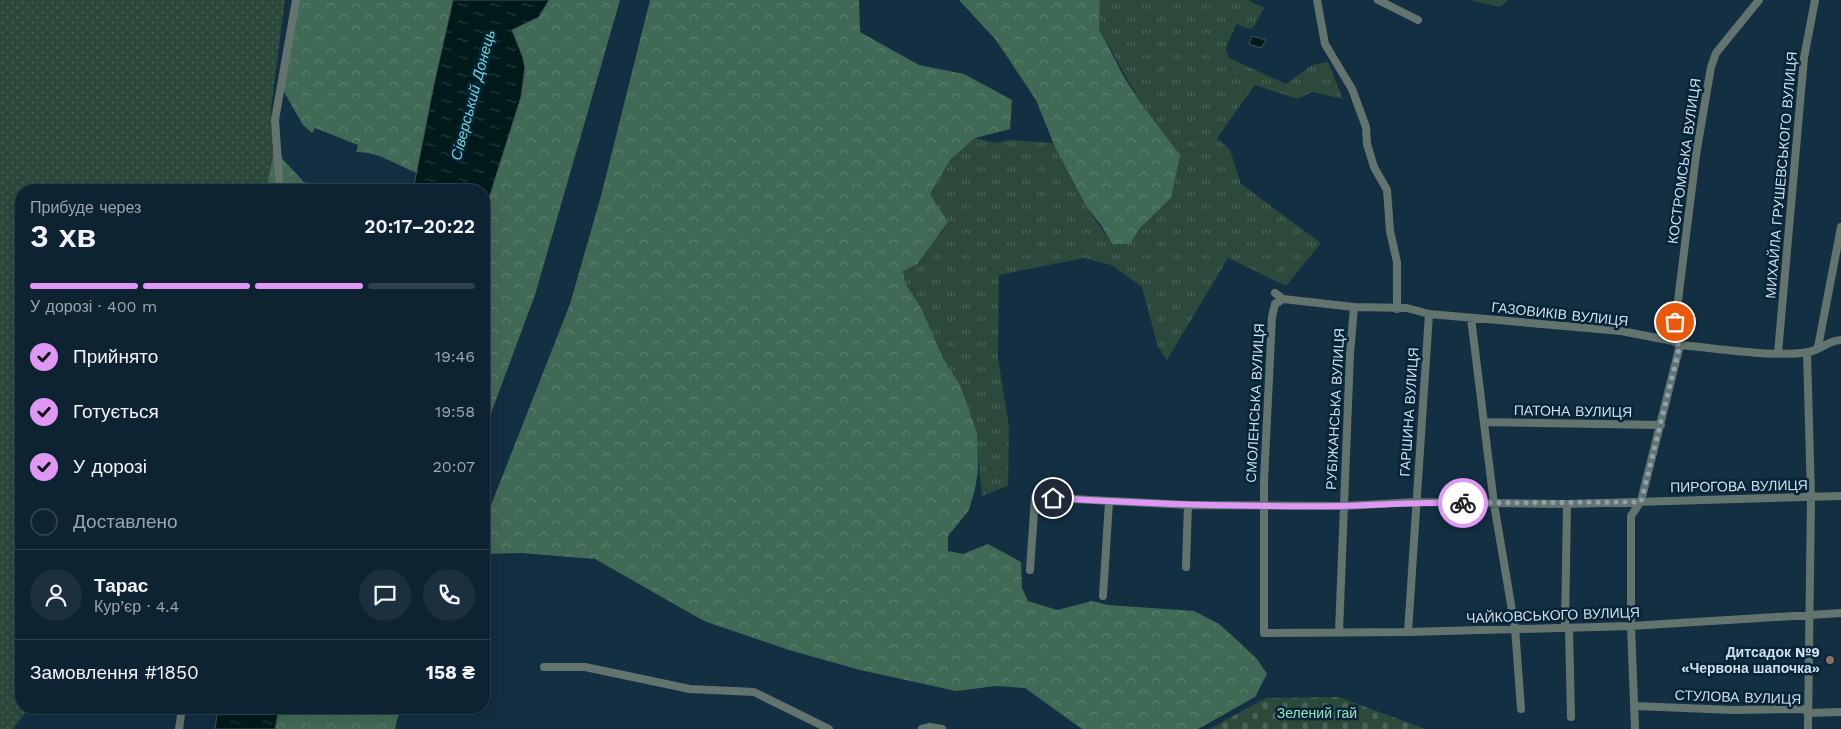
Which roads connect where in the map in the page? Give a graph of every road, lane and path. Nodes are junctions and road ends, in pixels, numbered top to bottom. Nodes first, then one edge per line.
1 (296, 0) edge
2 (1317, 0) edge
3 (1378, 0) edge
4 (1759, 0) edge
5 (1815, 0) edge
6 (1418, 20) dead end
7 (279, 184) edge
8 (1841, 227) edge
9 (1275, 293) dead end
10 (1283, 299) junction
11 (1354, 307) junction
12 (1397, 309) junction
13 (1429, 314) junction
14 (1471, 318) junction
15 (1841, 340) edge
16 (1676, 343) junction
17 (1818, 347) junction
18 (1808, 352) junction
19 (1778, 353) junction
20 (1484, 422) junction
21 (1661, 425) junction
22 (1841, 496) edge
23 (1811, 497) junction
24 (1109, 502) junction
25 (1415, 502) junction
26 (1641, 502) junction
27 (1494, 504) junction
28 (1567, 504) junction
29 (1188, 505) junction
30 (1263, 505) junction
31 (1343, 506) junction
32 (1186, 567) dead end
33 (1030, 570) dead end
34 (1103, 596) dead end
35 (1841, 613) edge
36 (1809, 614) junction
37 (1631, 626) junction
38 (1515, 628) junction
39 (1565, 628) junction
40 (1264, 632) joint
41 (1339, 632) junction
42 (1408, 632) junction
43 (544, 667) dead end
44 (1635, 706) junction
45 (1521, 709) dead end
46 (1809, 712) junction
47 (1841, 712) edge
48 (181, 714) edge
49 (1570, 717) dead end
50 (179, 729) edge
51 (829, 729) edge
52 (922, 729) edge
53 (942, 729) edge
54 (1635, 729) edge
55 (1808, 729) edge

1 - 7 street
2 - 12 street
3 - 6 street
4 - 16 street, КОСТРОМСЬКА ВУЛИЦЯ
5 - 19 street, МИХАЙЛА ГРУШЕВСЬКОГО ВУЛИЦЯ
8 - 17 street
9 - 10 street
10 - 11 street, ГАЗОВИКІВ ВУЛИЦЯ
10 - 30 street, СМОЛЕНСЬКА ВУЛИЦЯ
11 - 12 street, ГАЗОВИКІВ ВУЛИЦЯ
11 - 31 street, РУБІЖАНСЬКА ВУЛИЦЯ
12 - 13 street, ГАЗОВИКІВ ВУЛИЦЯ
13 - 14 street, ГАЗОВИКІВ ВУЛИЦЯ
13 - 25 street, ГАРШИНА ВУЛИЦЯ
14 - 16 street, ГАЗОВИКІВ ВУЛИЦЯ
14 - 20 street
15 - 17 street, ГАЗОВИКІВ ВУЛИЦЯ
16 - 19 street, ГАЗОВИКІВ ВУЛИЦЯ
16 - 21 street, КОСТРОМСЬКА ВУЛИЦЯ
17 - 18 street, ГАЗОВИКІВ ВУЛИЦЯ
18 - 19 street, ГАЗОВИКІВ ВУЛИЦЯ
18 - 23 street
20 - 21 street, ПАТОНА ВУЛИЦЯ
20 - 27 street
21 - 26 street, КОСТРОМСЬКА ВУЛИЦЯ
22 - 23 street, ПИРОГОВА ВУЛИЦЯ
23 - 26 street, ПИРОГОВА ВУЛИЦЯ
23 - 36 street
24 - 29 street, ПИРОГОВА ВУЛИЦЯ
24 - 33 street, ПИРОГОВА ВУЛИЦЯ
24 - 34 street
25 - 27 street, ПИРОГОВА ВУЛИЦЯ
25 - 31 street, ПИРОГОВА ВУЛИЦЯ
25 - 42 street, ГАРШИНА ВУЛИЦЯ
26 - 28 street, ПИРОГОВА ВУЛИЦЯ
26 - 37 street, КОСТРОМСЬКА ВУЛИЦЯ
27 - 28 street, ПИРОГОВА ВУЛИЦЯ
27 - 38 street
28 - 39 street
29 - 30 street, ПИРОГОВА ВУЛИЦЯ
29 - 32 street
30 - 31 street, ПИРОГОВА ВУЛИЦЯ
30 - 40 street, СМОЛЕНСЬКА ВУЛИЦЯ
31 - 41 street, РУБІЖАНСЬКА ВУЛИЦЯ
35 - 36 street, ЧАЙКОВСЬКОГО ВУЛИЦЯ
36 - 37 street, ЧАЙКОВСЬКОГО ВУЛИЦЯ
36 - 46 street
37 - 39 street, ЧАЙКОВСЬКОГО ВУЛИЦЯ
37 - 44 street, КОСТРОМСЬКА ВУЛИЦЯ
38 - 39 street, ЧАЙКОВСЬКОГО ВУЛИЦЯ
38 - 42 street, ЧАЙКОВСЬКОГО ВУЛИЦЯ
38 - 45 street
39 - 49 street
40 - 41 street, ЧАЙКОВСЬКОГО ВУЛИЦЯ
41 - 42 street, ЧАЙКОВСЬКОГО ВУЛИЦЯ
43 - 51 street
44 - 46 street, СТУЛОВА ВУЛИЦЯ
44 - 54 street, КОСТРОМСЬКА ВУЛИЦЯ
46 - 47 street, СТУЛОВА ВУЛИЦЯ
46 - 55 street
48 - 50 street
52 - 53 street

